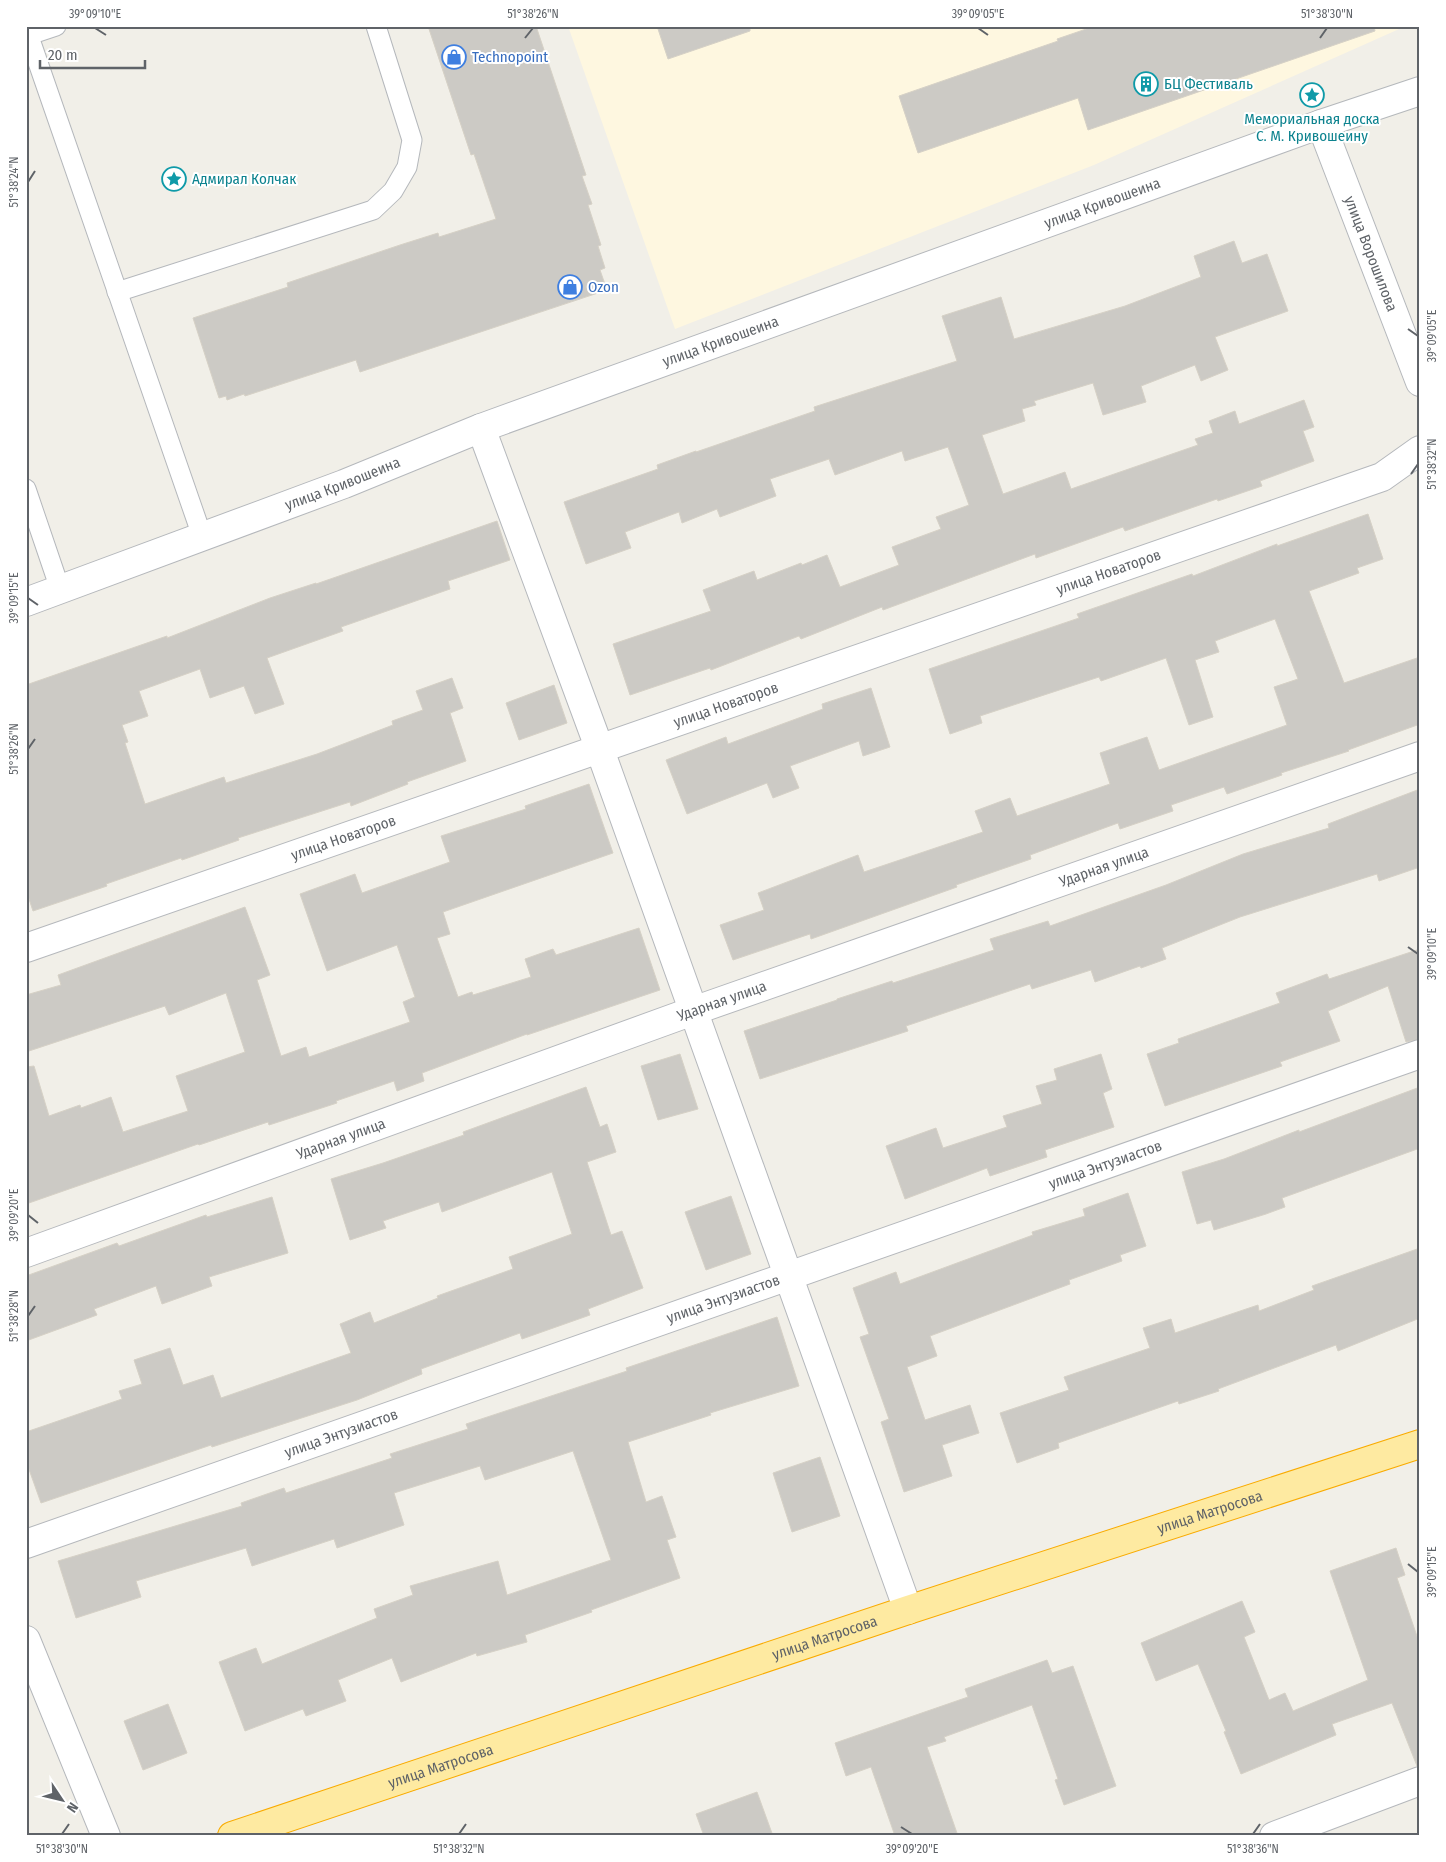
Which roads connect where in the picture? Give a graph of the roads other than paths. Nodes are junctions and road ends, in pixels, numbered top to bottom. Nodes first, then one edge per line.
1 (56, 26) edge
2 (376, 26) edge
3 (27, 32) edge
4 (1420, 91) edge
5 (1321, 124) junction
6 (117, 292) junction
7 (1420, 382) edge
8 (482, 428) junction
9 (1420, 450) edge
10 (26, 489) edge
11 (202, 536) junction
12 (60, 589) junction
13 (26, 602) edge
14 (600, 750) junction
15 (1420, 756) edge
16 (26, 948) edge
17 (693, 1011) junction
18 (1420, 1054) edge
19 (26, 1253) edge
20 (787, 1276) junction
21 (1420, 1444) edge
22 (26, 1544) edge
23 (908, 1610) junction
24 (26, 1640) edge
25 (1420, 1781) edge
26 (106, 1836) edge
27 (232, 1836) edge
28 (1274, 1836) edge

1 - 3 lane
2 - 6 lane
3 - 6 lane
4 - 5 street, улица Кривошеина
5 - 7 street, улица Ворошилова
5 - 8 street, улица Кривошеина
6 - 11 lane
8 - 11 street, улица Кривошеина
8 - 14 street
9 - 14 street, улица Новаторов
10 - 12 lane
11 - 12 street, улица Кривошеина
12 - 13 street, улица Кривошеина
14 - 16 street, улица Новаторов
14 - 17 street
15 - 17 street, Ударная улица
17 - 19 street, Ударная улица
17 - 20 street
18 - 20 street, улица Энтузиастов
20 - 22 street, улица Энтузиастов
20 - 23 street
21 - 23 highway, улица Матросова
23 - 27 highway, улица Матросова
24 - 26 street
25 - 28 street

